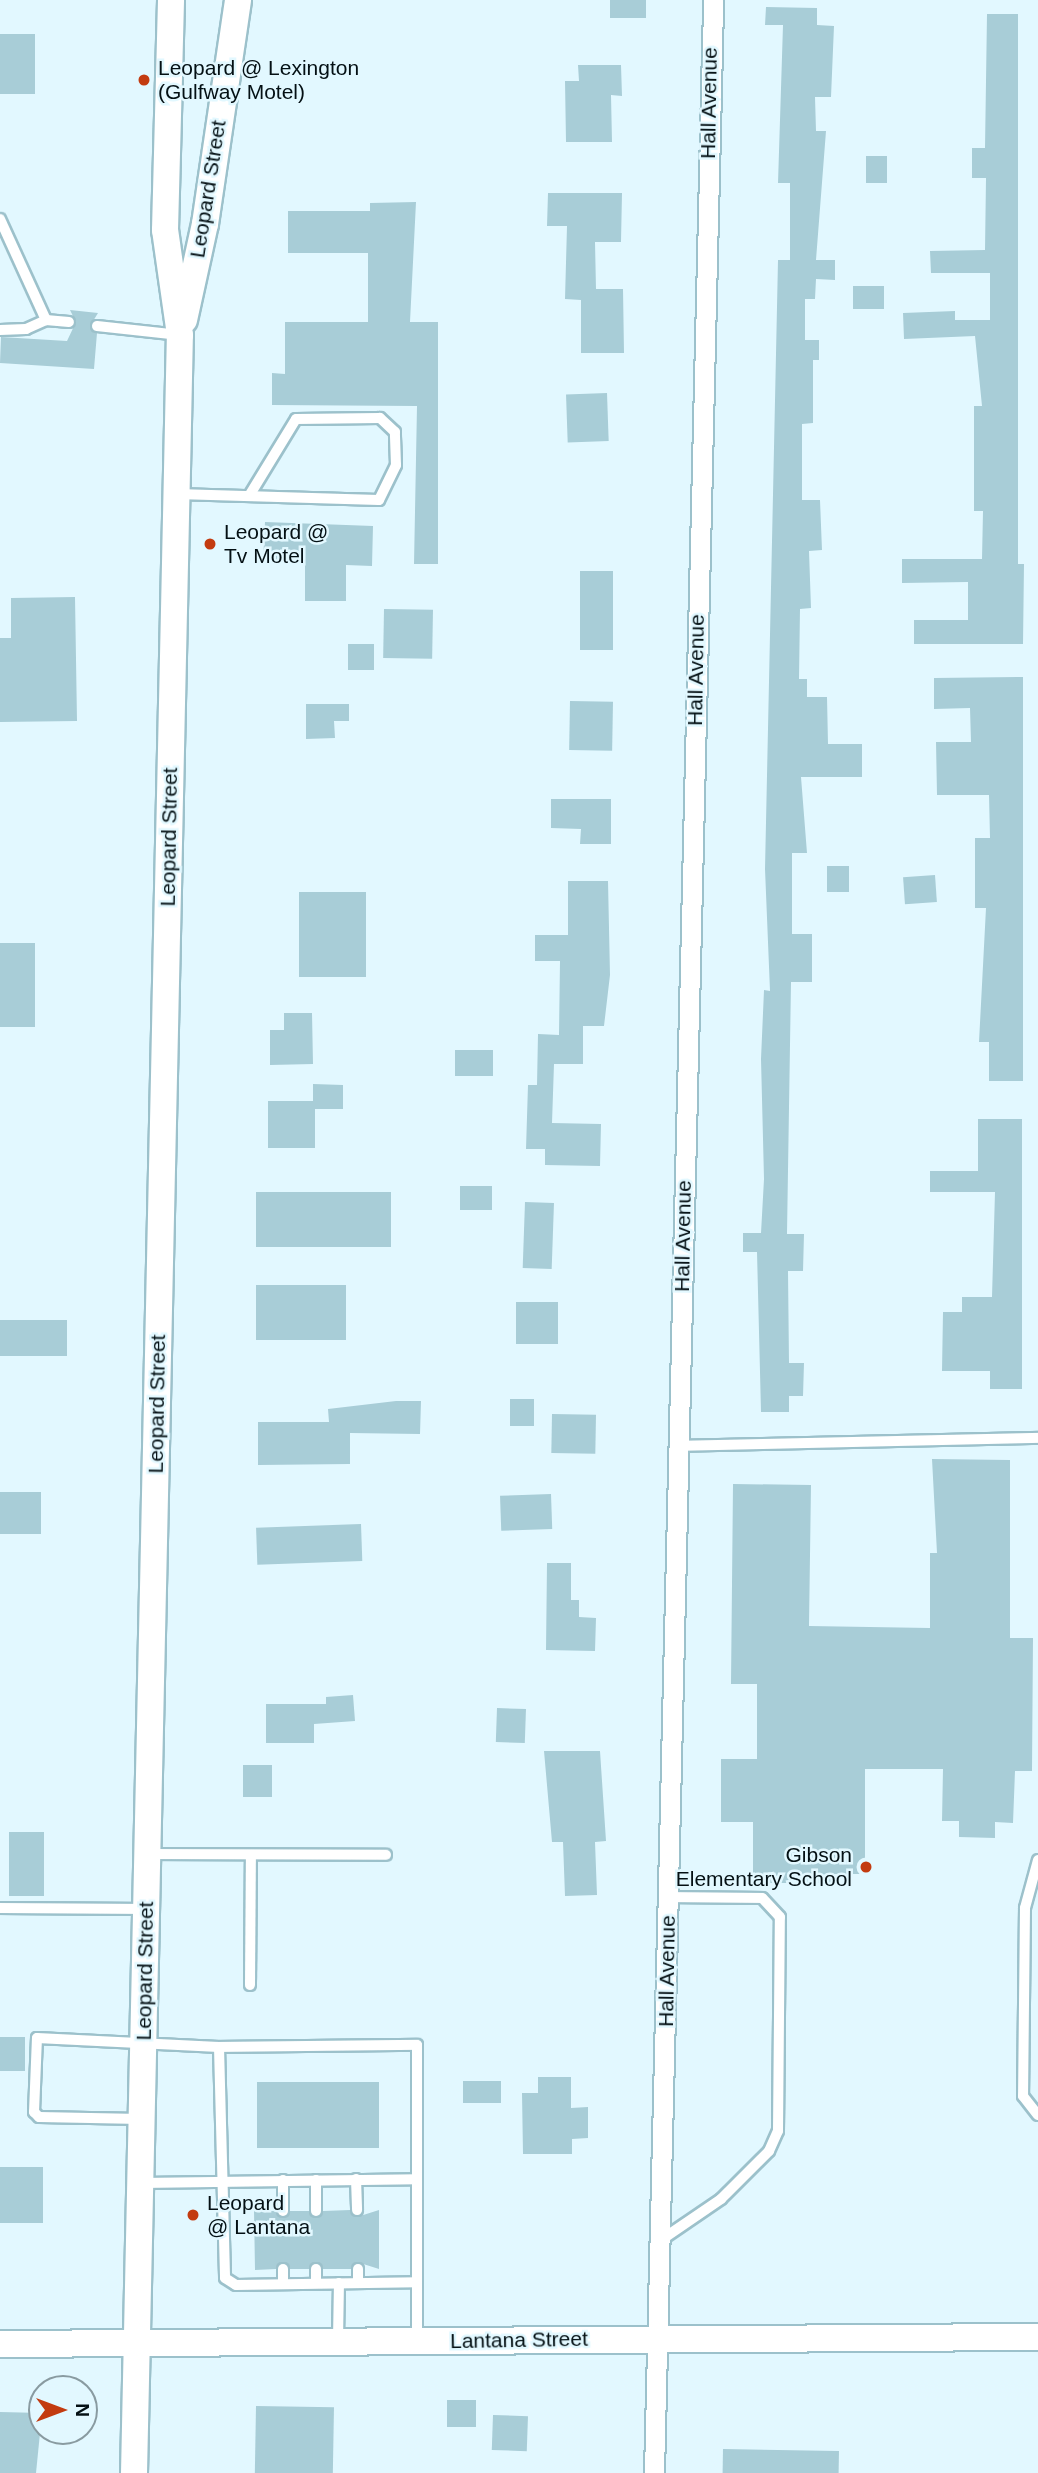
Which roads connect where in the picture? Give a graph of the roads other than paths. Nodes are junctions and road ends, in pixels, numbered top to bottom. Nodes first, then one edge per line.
1 (171, 0) edge
2 (238, 0) edge
3 (713, 0) edge
4 (0, 219) edge
5 (46, 320) junction
6 (69, 322) dead end
7 (97, 326) dead end
8 (0, 330) edge
9 (180, 335) junction
10 (177, 494) junction
11 (248, 496) junction
12 (1038, 1438) edge
13 (678, 1446) junction
14 (147, 1854) junction
15 (251, 1855) junction
16 (386, 1855) dead end
17 (1038, 1860) edge
18 (668, 1897) junction
19 (0, 1908) edge
20 (146, 1909) junction
21 (250, 1985) dead end
22 (144, 2041) junction
23 (219, 2047) junction
24 (1038, 2115) edge
25 (142, 2119) junction
26 (356, 2179) junction
27 (417, 2179) junction
28 (283, 2180) junction
29 (316, 2180) junction
30 (219, 2181) junction
31 (141, 2183) junction
32 (357, 2210) dead end
33 (283, 2211) dead end
34 (316, 2211) dead end
35 (661, 2240) junction
36 (283, 2269) dead end
37 (316, 2269) dead end
38 (358, 2269) dead end
39 (417, 2282) junction
40 (316, 2283) junction
41 (339, 2283) junction
42 (358, 2283) junction
43 (283, 2284) junction
44 (1038, 2337) edge
45 (659, 2338) junction
46 (417, 2342) junction
47 (338, 2343) junction
48 (0, 2344) edge
49 (137, 2345) junction
50 (134, 2473) edge
51 (654, 2473) edge

1 - 9 main road, Leopard Street
2 - 9 main road, Leopard Street
3 - 13 street, Hall Avenue
4 - 5 lane
5 - 6 lane
5 - 8 lane
7 - 9 lane
9 - 10 main road, Leopard Street
10 - 11 lane
10 - 14 main road, Leopard Street
11 - 11 lane
12 - 13 lane
13 - 18 street, Hall Avenue
14 - 15 lane
14 - 20 main road, Leopard Street
15 - 16 lane
15 - 21 lane
17 - 24 lane
18 - 35 street, Hall Avenue
18 - 35 lane
19 - 20 lane
20 - 22 main road, Leopard Street
22 - 23 lane
22 - 25 main road, Leopard Street
22 - 25 lane
23 - 27 lane
23 - 30 lane
25 - 31 main road, Leopard Street
26 - 27 lane
26 - 29 lane
26 - 32 lane
27 - 39 lane
28 - 29 lane
28 - 30 lane
28 - 33 lane
29 - 34 lane
30 - 31 lane
30 - 43 lane
31 - 49 main road, Leopard Street
35 - 45 street, Hall Avenue
36 - 43 lane
37 - 40 lane
38 - 42 lane
39 - 42 lane
39 - 46 lane
40 - 41 lane
40 - 43 lane
41 - 42 lane
41 - 47 lane
44 - 45 main road, Lantana Street
45 - 46 main road, Lantana Street
45 - 51 street, Hall Avenue
46 - 47 main road, Lantana Street
47 - 49 main road, Lantana Street
48 - 49 main road, Lantana Street
49 - 50 main road, Leopard Street

